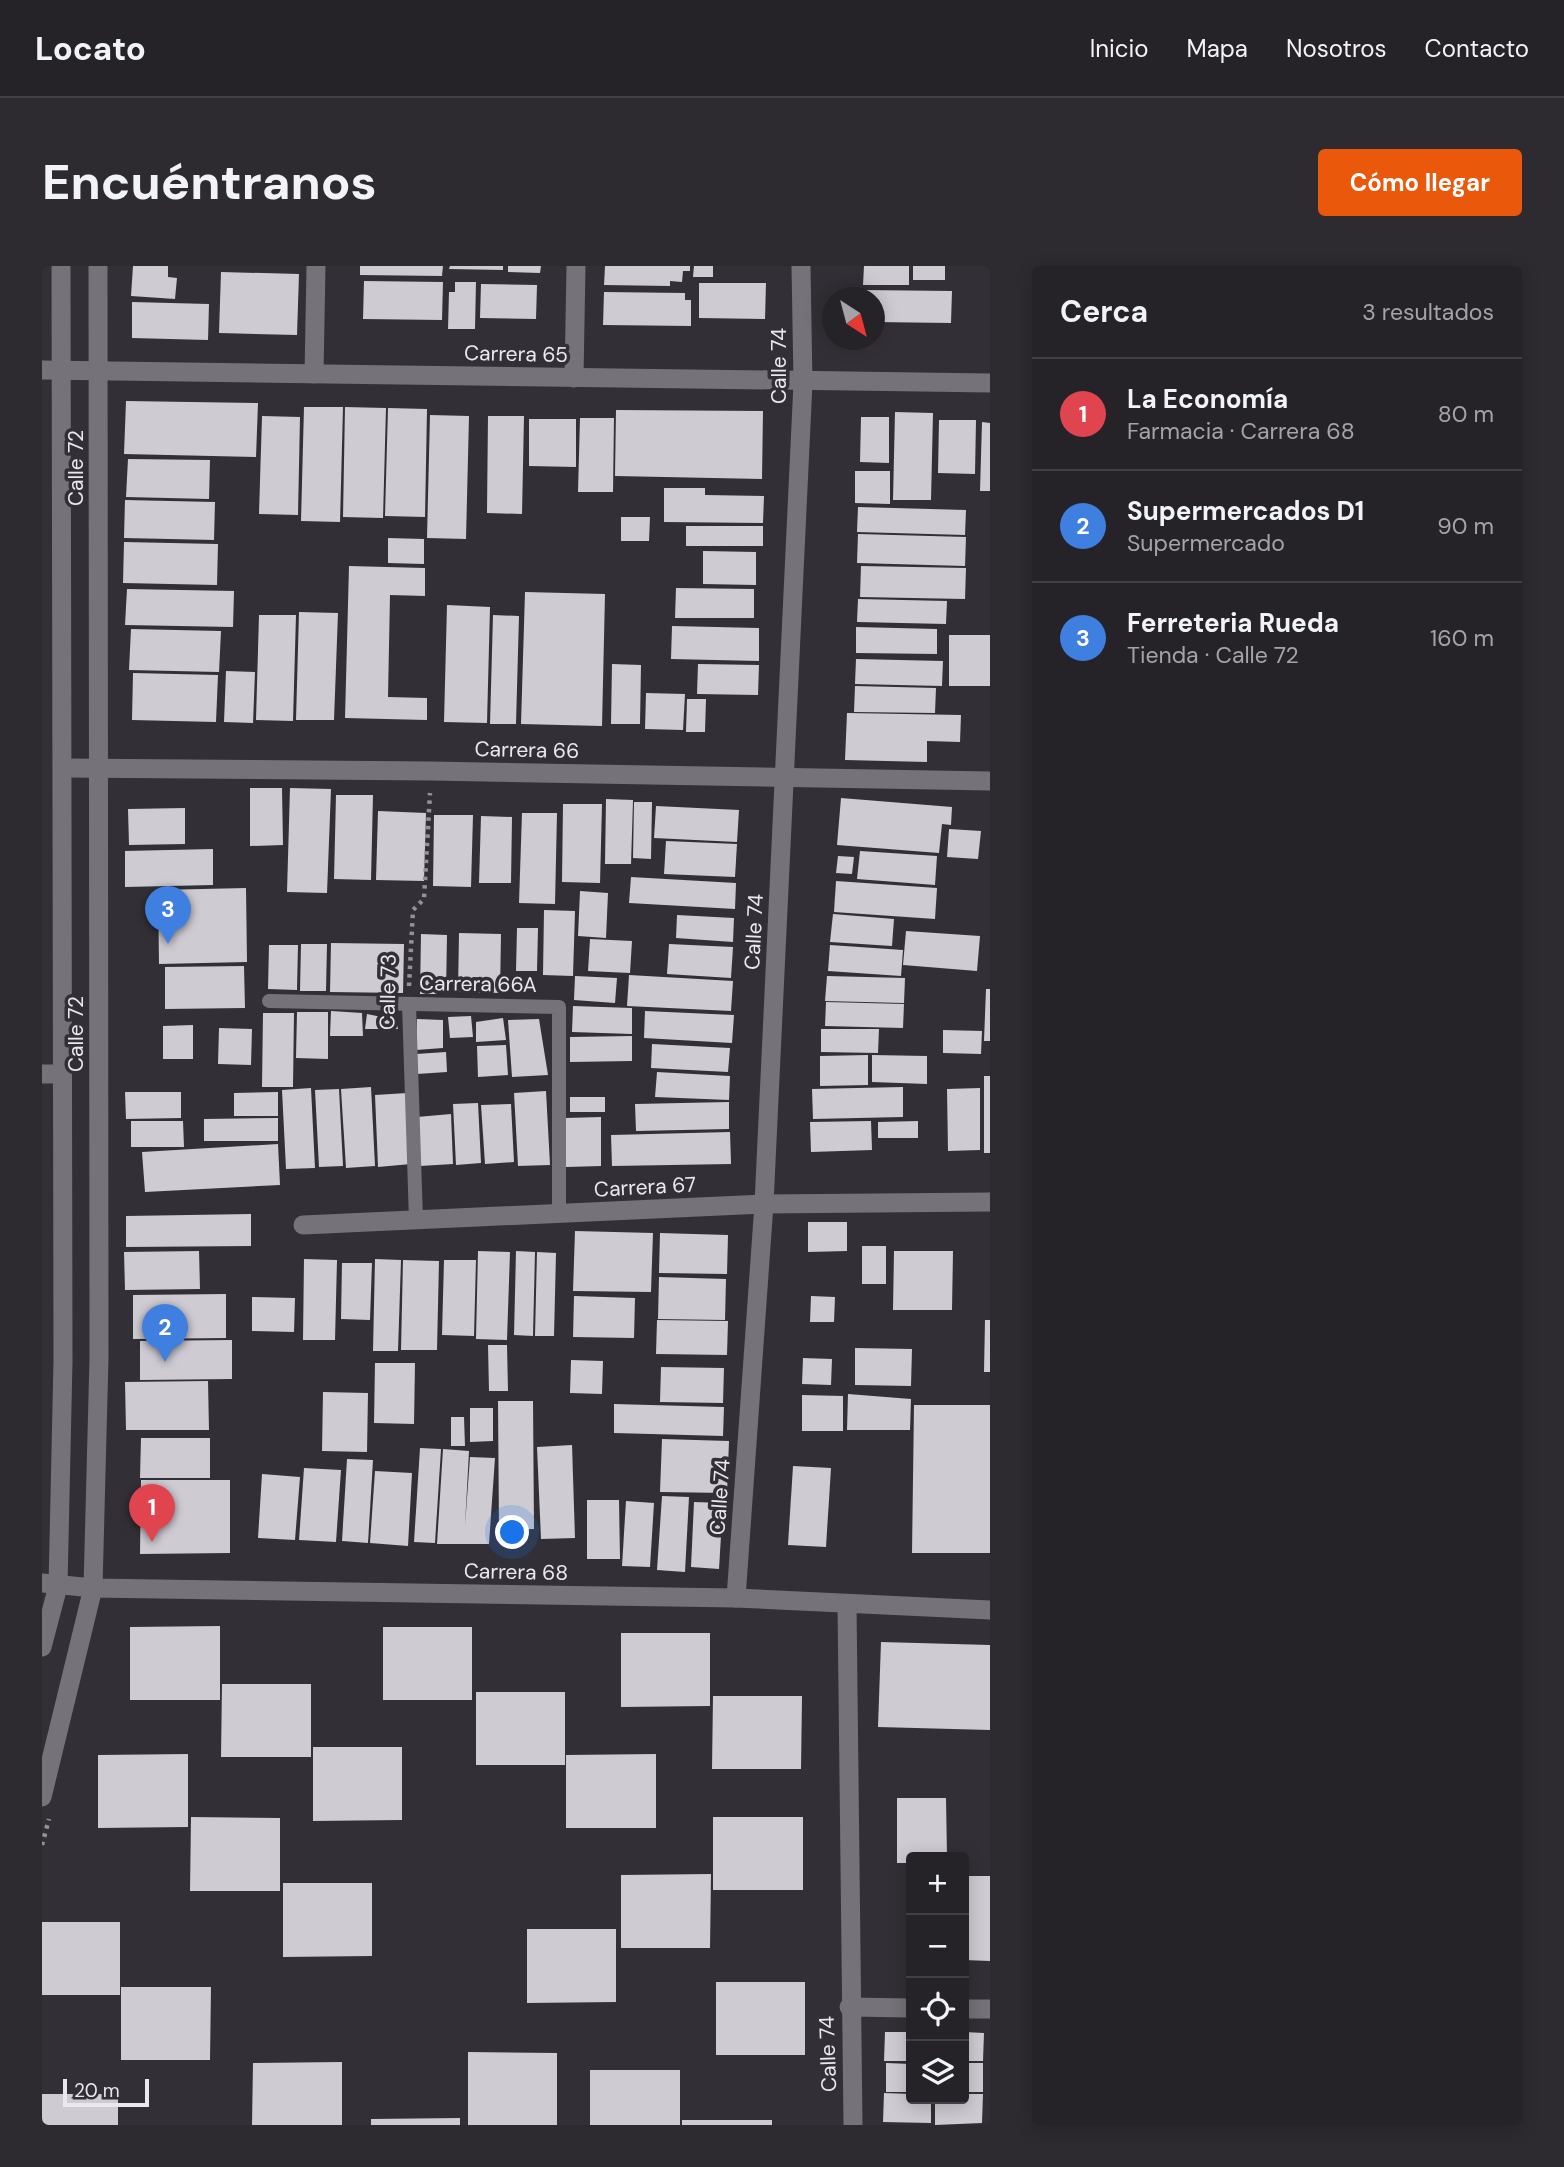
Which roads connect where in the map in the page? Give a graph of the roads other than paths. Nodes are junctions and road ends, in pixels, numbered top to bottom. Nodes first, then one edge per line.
1 (61, 266) edge
2 (98, 266) edge
3 (316, 266) edge
4 (576, 266) edge
5 (801, 266) edge
6 (52, 370) edge
7 (98, 371) junction
8 (314, 374) junction
9 (574, 378) junction
10 (803, 383) junction
11 (990, 383) edge
12 (63, 768) junction
13 (100, 769) junction
14 (784, 777) junction
15 (990, 781) edge
16 (269, 1001) dead end
17 (409, 1004) junction
18 (52, 1074) edge
19 (990, 1202) edge
20 (764, 1204) junction
21 (559, 1214) junction
22 (416, 1220) junction
23 (303, 1225) dead end
24 (50, 1584) edge
25 (93, 1588) junction
26 (736, 1598) junction
27 (847, 1604) junction
28 (990, 1610) edge
29 (42, 1647) edge
30 (42, 1797) edge
31 (849, 2007) junction
32 (906, 2008) edge
33 (969, 2009) edge
34 (990, 2009) edge
35 (853, 2125) edge

1 - 6 street, Calle 72
2 - 7 street, Calle 72
3 - 8 street
4 - 9 street
5 - 10 street, Calle 74
6 - 7 street, Carrera 65
6 - 12 street, Calle 72
7 - 8 street, Carrera 65
7 - 13 street, Calle 72
8 - 9 street, Carrera 65
9 - 10 street, Carrera 65
10 - 11 street, Carrera 65
10 - 14 street, Calle 74
12 - 13 street, Carrera 66
12 - 18 street, Calle 72
13 - 14 street, Carrera 66
13 - 25 street, Calle 72
14 - 15 street, Carrera 66
14 - 20 street, Calle 74
16 - 17 lane, Carrera 66A
17 - 21 lane, Carrera 66A
17 - 22 lane, Calle 73
18 - 24 street, Calle 72
19 - 20 street, Carrera 67
20 - 21 street, Carrera 67
20 - 26 street, Calle 74
21 - 22 street, Carrera 67
22 - 23 street, Carrera 67
24 - 25 street, Carrera 68
24 - 29 street, Calle 72
25 - 26 street, Carrera 68
25 - 30 street, Calle 72
26 - 27 street, Carrera 68
27 - 28 street, Carrera 68
27 - 31 street, Calle 74
31 - 32 street
31 - 35 street, Calle 74
33 - 34 street

